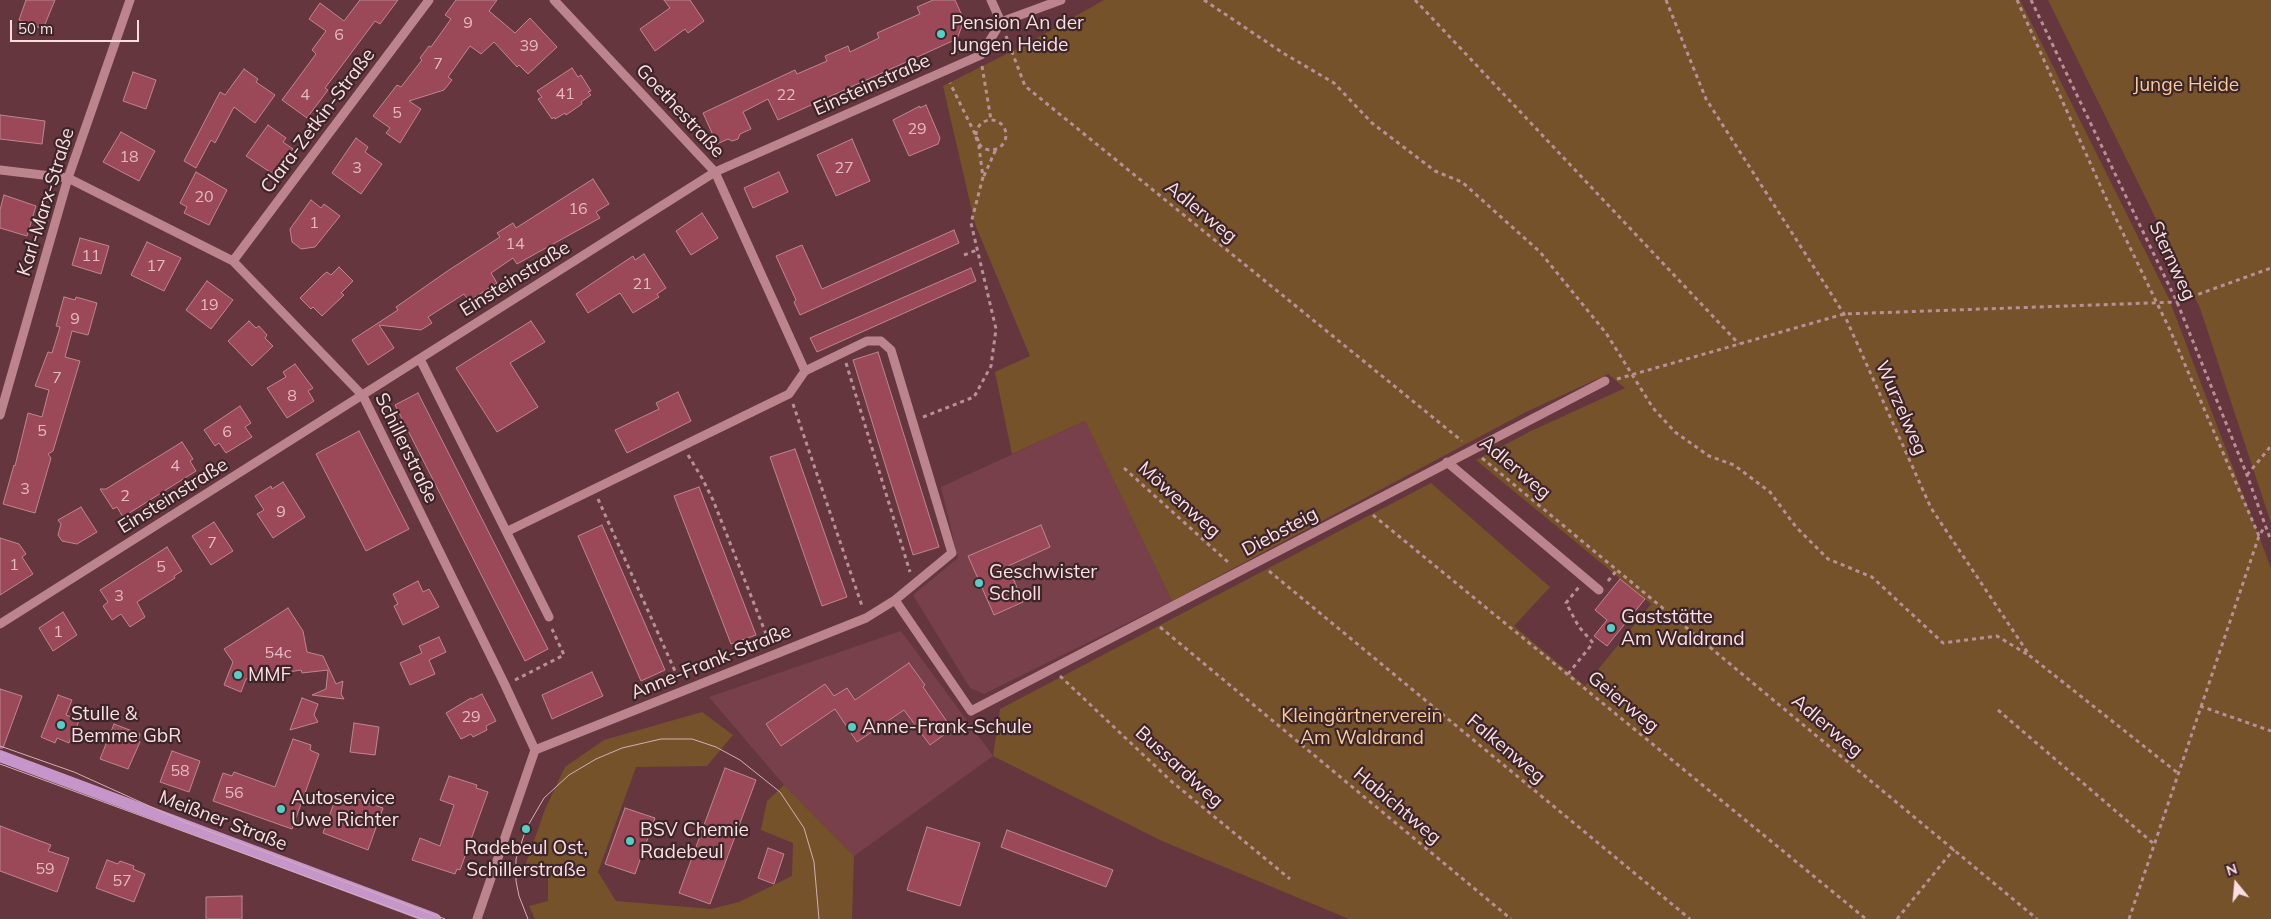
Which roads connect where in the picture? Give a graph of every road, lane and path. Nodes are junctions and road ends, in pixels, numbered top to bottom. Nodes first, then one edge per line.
1 (130, 0) edge
2 (429, 0) edge
3 (554, 0) edge
4 (991, 0) edge
5 (1062, 0) edge
6 (1204, 0) edge
7 (1415, 0) edge
8 (1666, 0) edge
9 (2016, 0) edge
10 (2031, 0) edge
11 (1001, 22) junction
12 (980, 55) junction
13 (944, 70) junction
14 (990, 120) junction
15 (978, 140) junction
16 (996, 149) junction
17 (0, 170) edge
18 (715, 172) junction
19 (983, 177) junction
20 (68, 178) junction
21 (977, 250) junction
22 (964, 255) dead end
23 (233, 261) junction
24 (2271, 268) edge
25 (2177, 302) junction
26 (2156, 303) junction
27 (1844, 314) junction
28 (1739, 344) junction
29 (843, 353) junction
30 (420, 359) junction
31 (805, 371) junction
32 (1634, 375) junction
33 (1605, 381) joint
34 (789, 394) junction
35 (363, 396) junction
36 (0, 415) edge
37 (913, 420) junction
38 (682, 446) junction
39 (2271, 446) edge
40 (1471, 449) junction
41 (1447, 462) junction
42 (1124, 468) dead end
43 (2247, 475) junction
44 (593, 490) junction
45 (1362, 507) junction
46 (2266, 526) junction
47 (508, 531) junction
48 (2259, 536) junction
49 (2271, 541) edge
50 (1258, 562) junction
51 (1239, 572) junction
52 (1586, 579) junction
53 (914, 585) junction
54 (1599, 590) dead end
55 (895, 600) junction
56 (549, 617) joint
57 (866, 618) junction
58 (1151, 618) junction
59 (0, 624) edge
60 (774, 655) junction
61 (2030, 656) junction
62 (1053, 670) junction
63 (1568, 674) junction
64 (506, 685) junction
65 (684, 690) junction
66 (2200, 706) junction
67 (1998, 710) dead end
68 (2271, 731) edge
69 (535, 750) junction
70 (0, 756) edge
71 (2179, 774) junction
72 (2154, 844) junction
73 (1954, 849) junction
74 (1290, 879) dead end
75 (435, 919) edge
76 (477, 919) edge
77 (1512, 919) edge
78 (1690, 919) edge
79 (1866, 919) edge
80 (1897, 919) edge
81 (2037, 919) edge
82 (2129, 919) edge

1 - 20 street, Karl-Marx-Straße
2 - 23 street, Clara-Zetkin-Straße
3 - 18 street, Goethestraße
4 - 11 street
5 - 11 street
6 - 32 path
7 - 28 path
8 - 27 path, Wurzelweg
9 - 26 path
10 - 25 path, Sternweg
11 - 12 street
11 - 40 path, Adlerweg
12 - 13 street, Einsteinstraße
12 - 14 path
13 - 15 path
13 - 18 street, Einsteinstraße
14 - 15 path
14 - 16 path
15 - 16 path
15 - 19 path
16 - 19 path
17 - 20 street, Schillerstraße
18 - 30 street, Einsteinstraße
18 - 31 street, Goethestraße
19 - 21 path
20 - 23 street, Schillerstraße
20 - 36 street, Karl-Marx-Straße
21 - 22 path
21 - 37 path
23 - 35 street, Schillerstraße
24 - 25 path
25 - 26 path
25 - 43 path, Sternweg
26 - 27 path
26 - 48 path
27 - 28 path
27 - 61 path, Wurzelweg
28 - 32 path
29 - 31 street
29 - 37 street, Anne-Frank-Straße
29 - 53 path
30 - 35 street, Einsteinstraße
30 - 47 street
31 - 34 street
32 - 33 path
32 - 61 path
33 - 40 street, Diebsteig
34 - 38 street
34 - 57 path
35 - 59 street, Einsteinstraße
35 - 64 street, Schillerstraße
37 - 53 street, Anne-Frank-Straße
38 - 44 street
38 - 60 path
39 - 43 path
40 - 41 street, Diebsteig
40 - 73 path, Adlerweg
41 - 45 street, Diebsteig
41 - 52 street
42 - 51 path, Möwenweg
43 - 46 path, Sternweg
44 - 47 street
44 - 65 path
45 - 50 street, Diebsteig
45 - 63 path, Geierweg
46 - 48 path
46 - 49 path, Sternweg
47 - 56 street
48 - 66 path
50 - 51 street, Diebsteig
50 - 78 path, Falkenweg
51 - 58 street, Diebsteig
52 - 54 street
52 - 63 path
53 - 55 street, Anne-Frank-Straße
55 - 57 street, Anne-Frank-Straße
55 - 62 street, Diebsteig
56 - 64 path
57 - 60 street, Anne-Frank-Straße
58 - 62 street, Diebsteig
58 - 77 path, Habichtweg
60 - 65 street, Anne-Frank-Straße
61 - 71 path, Wurzelweg
62 - 74 path, Bussardweg
63 - 79 path, Geierweg
64 - 69 street, Schillerstraße
65 - 69 street, Anne-Frank-Straße
66 - 68 path
66 - 71 path
67 - 72 path
69 - 76 street
70 - 75 main road, Meißner Straße
71 - 72 path
72 - 82 path
73 - 80 path
73 - 81 path, Adlerweg

